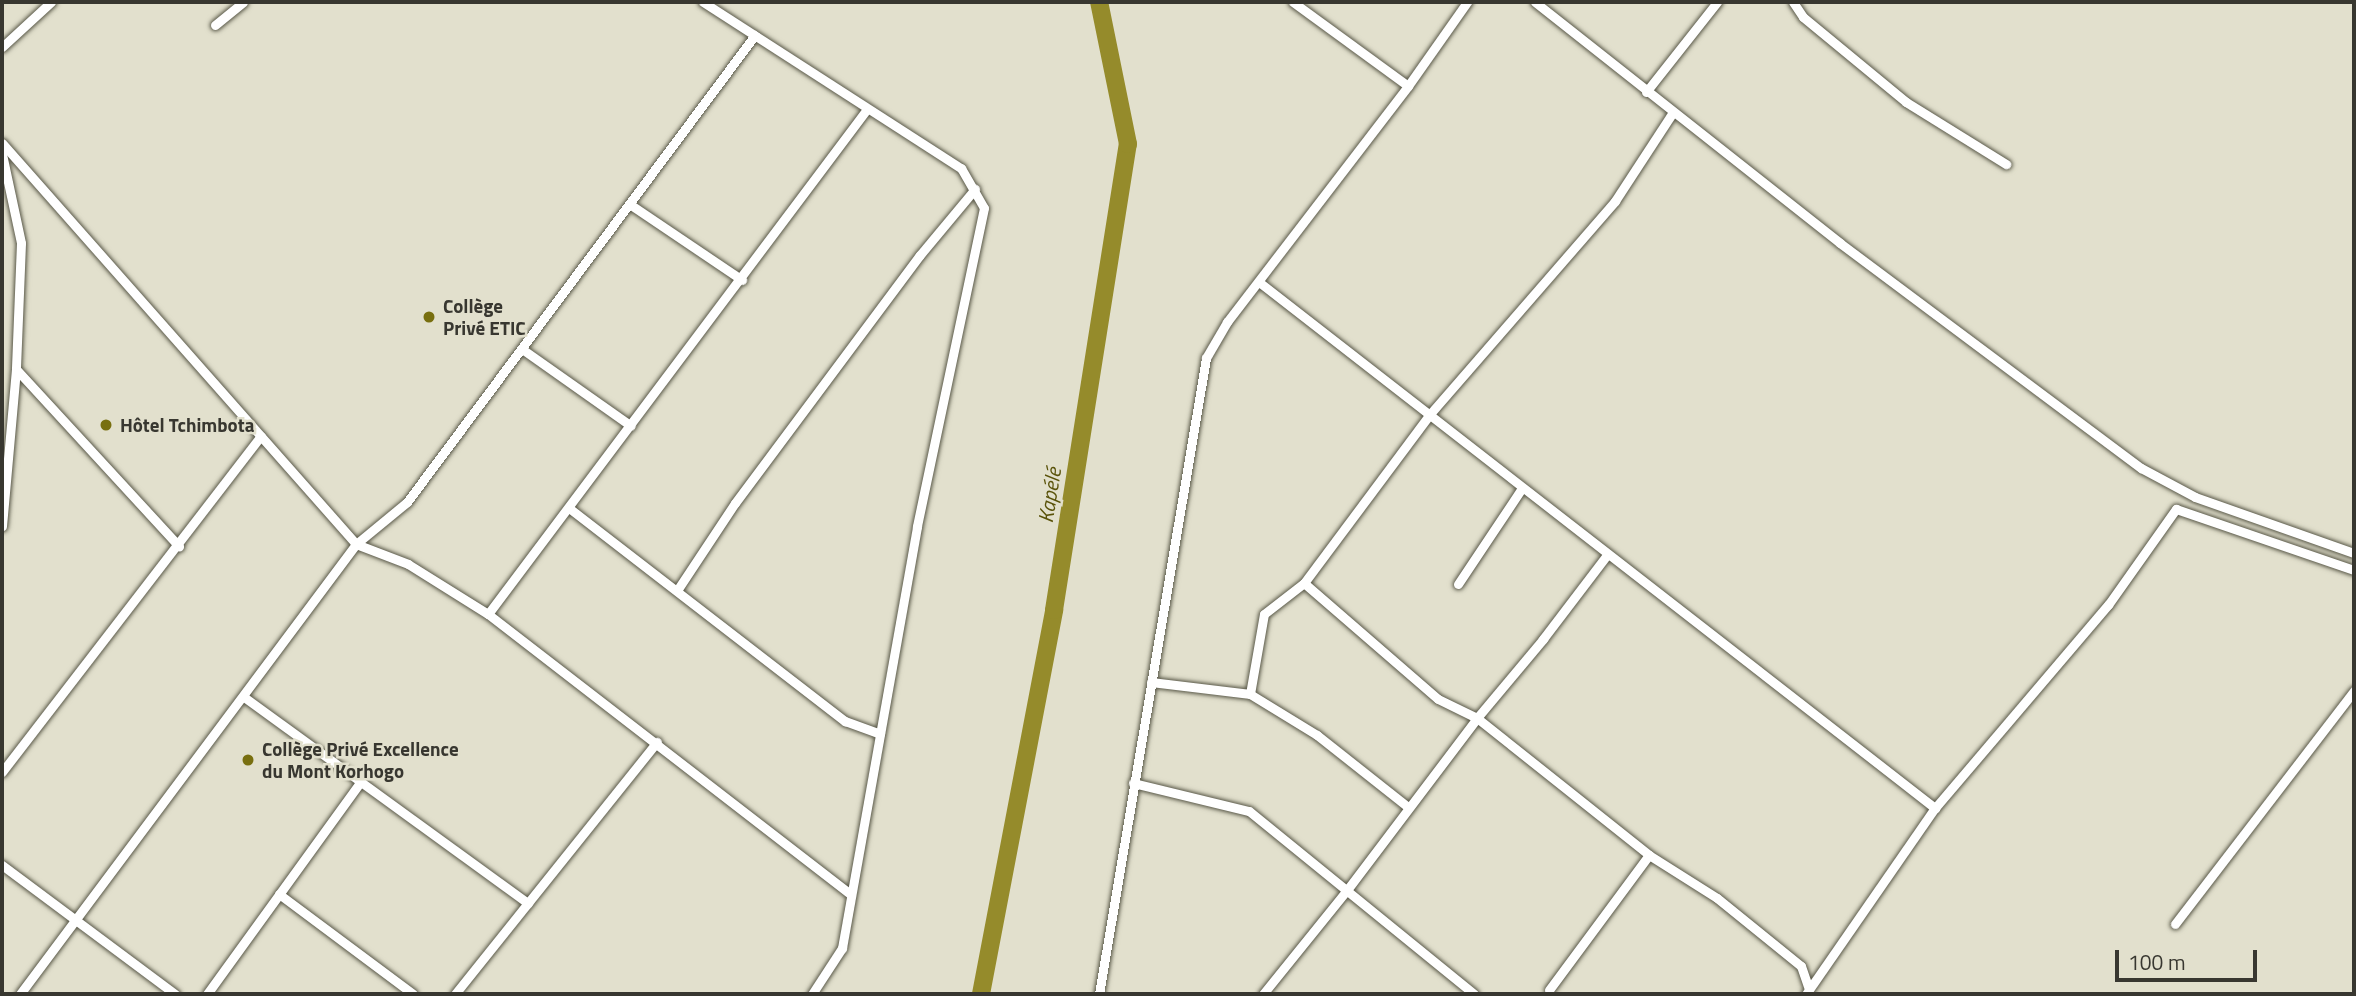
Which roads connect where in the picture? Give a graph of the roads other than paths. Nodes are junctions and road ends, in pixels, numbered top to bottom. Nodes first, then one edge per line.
1 (51, 2) edge
2 (243, 2) edge
3 (703, 2) edge
4 (1293, 2) edge
5 (1467, 2) edge
6 (1535, 2) edge
7 (1717, 2) edge
8 (1793, 2) edge
9 (215, 25) dead end
10 (755, 35) junction
11 (2, 47) edge
12 (1408, 86) junction
13 (1646, 92) junction
14 (867, 109) junction
15 (1673, 111) junction
16 (2, 143) edge
17 (2, 154) edge
18 (2006, 164) dead end
19 (975, 189) junction
20 (631, 205) junction
21 (742, 279) junction
22 (1259, 282) junction
23 (522, 349) junction
24 (16, 369) junction
25 (1430, 414) junction
26 (631, 426) junction
27 (261, 436) junction
28 (1522, 488) junction
29 (569, 508) junction
30 (2, 526) edge
31 (356, 544) junction
32 (178, 546) junction
33 (2354, 554) edge
34 (1607, 555) junction
35 (2354, 570) edge
36 (1304, 583) junction
37 (1458, 584) dead end
38 (678, 589) junction
39 (488, 614) junction
40 (1151, 682) junction
41 (2354, 691) edge
42 (1250, 694) junction
43 (244, 697) junction
44 (1477, 718) junction
45 (880, 734) junction
46 (657, 743) junction
47 (2, 772) edge
48 (361, 781) junction
49 (1133, 783) junction
50 (1409, 807) junction
51 (1936, 808) junction
52 (1649, 855) junction
53 (2, 864) edge
54 (1348, 890) junction
55 (279, 894) junction
56 (850, 894) junction
57 (528, 903) junction
58 (76, 918) junction
59 (2175, 924) dead end
60 (1549, 990) dead end
61 (1807, 992) edge
62 (20, 994) edge
63 (175, 994) edge
64 (207, 994) edge
65 (413, 994) edge
66 (455, 994) edge
67 (812, 994) edge
68 (1099, 994) edge
69 (1263, 994) edge
70 (1474, 994) edge

1 - 11 street
2 - 9 street
3 - 10 street
4 - 12 street
5 - 12 street
6 - 13 street
7 - 13 street
8 - 18 street
10 - 14 street
10 - 20 street
12 - 22 street
13 - 15 street
14 - 19 street
14 - 21 street
15 - 25 street
15 - 33 street
16 - 27 street
17 - 24 street
19 - 38 street
19 - 45 street
20 - 21 street
20 - 23 street
21 - 26 street
22 - 25 street
22 - 40 street
23 - 26 street
23 - 31 street
24 - 30 street
24 - 32 street
25 - 28 street
25 - 36 street
26 - 29 street
27 - 31 street
27 - 32 street
28 - 34 street
28 - 37 street
29 - 38 street
29 - 39 street
31 - 39 street
31 - 43 street
32 - 47 street
34 - 44 street
34 - 51 street
35 - 51 street
36 - 42 street
36 - 44 street
38 - 45 street
39 - 46 street
40 - 42 street
40 - 49 street
41 - 59 street
42 - 50 street
43 - 48 street
43 - 58 street
44 - 50 street
44 - 52 street
45 - 56 street
46 - 56 street
46 - 57 street
48 - 55 street
48 - 57 street
49 - 54 street
49 - 68 street
50 - 54 street
51 - 61 street
52 - 60 street
52 - 61 street
53 - 58 street
54 - 69 street
54 - 70 street
55 - 64 street
55 - 65 street
56 - 67 street
57 - 66 street
58 - 62 street
58 - 63 street

